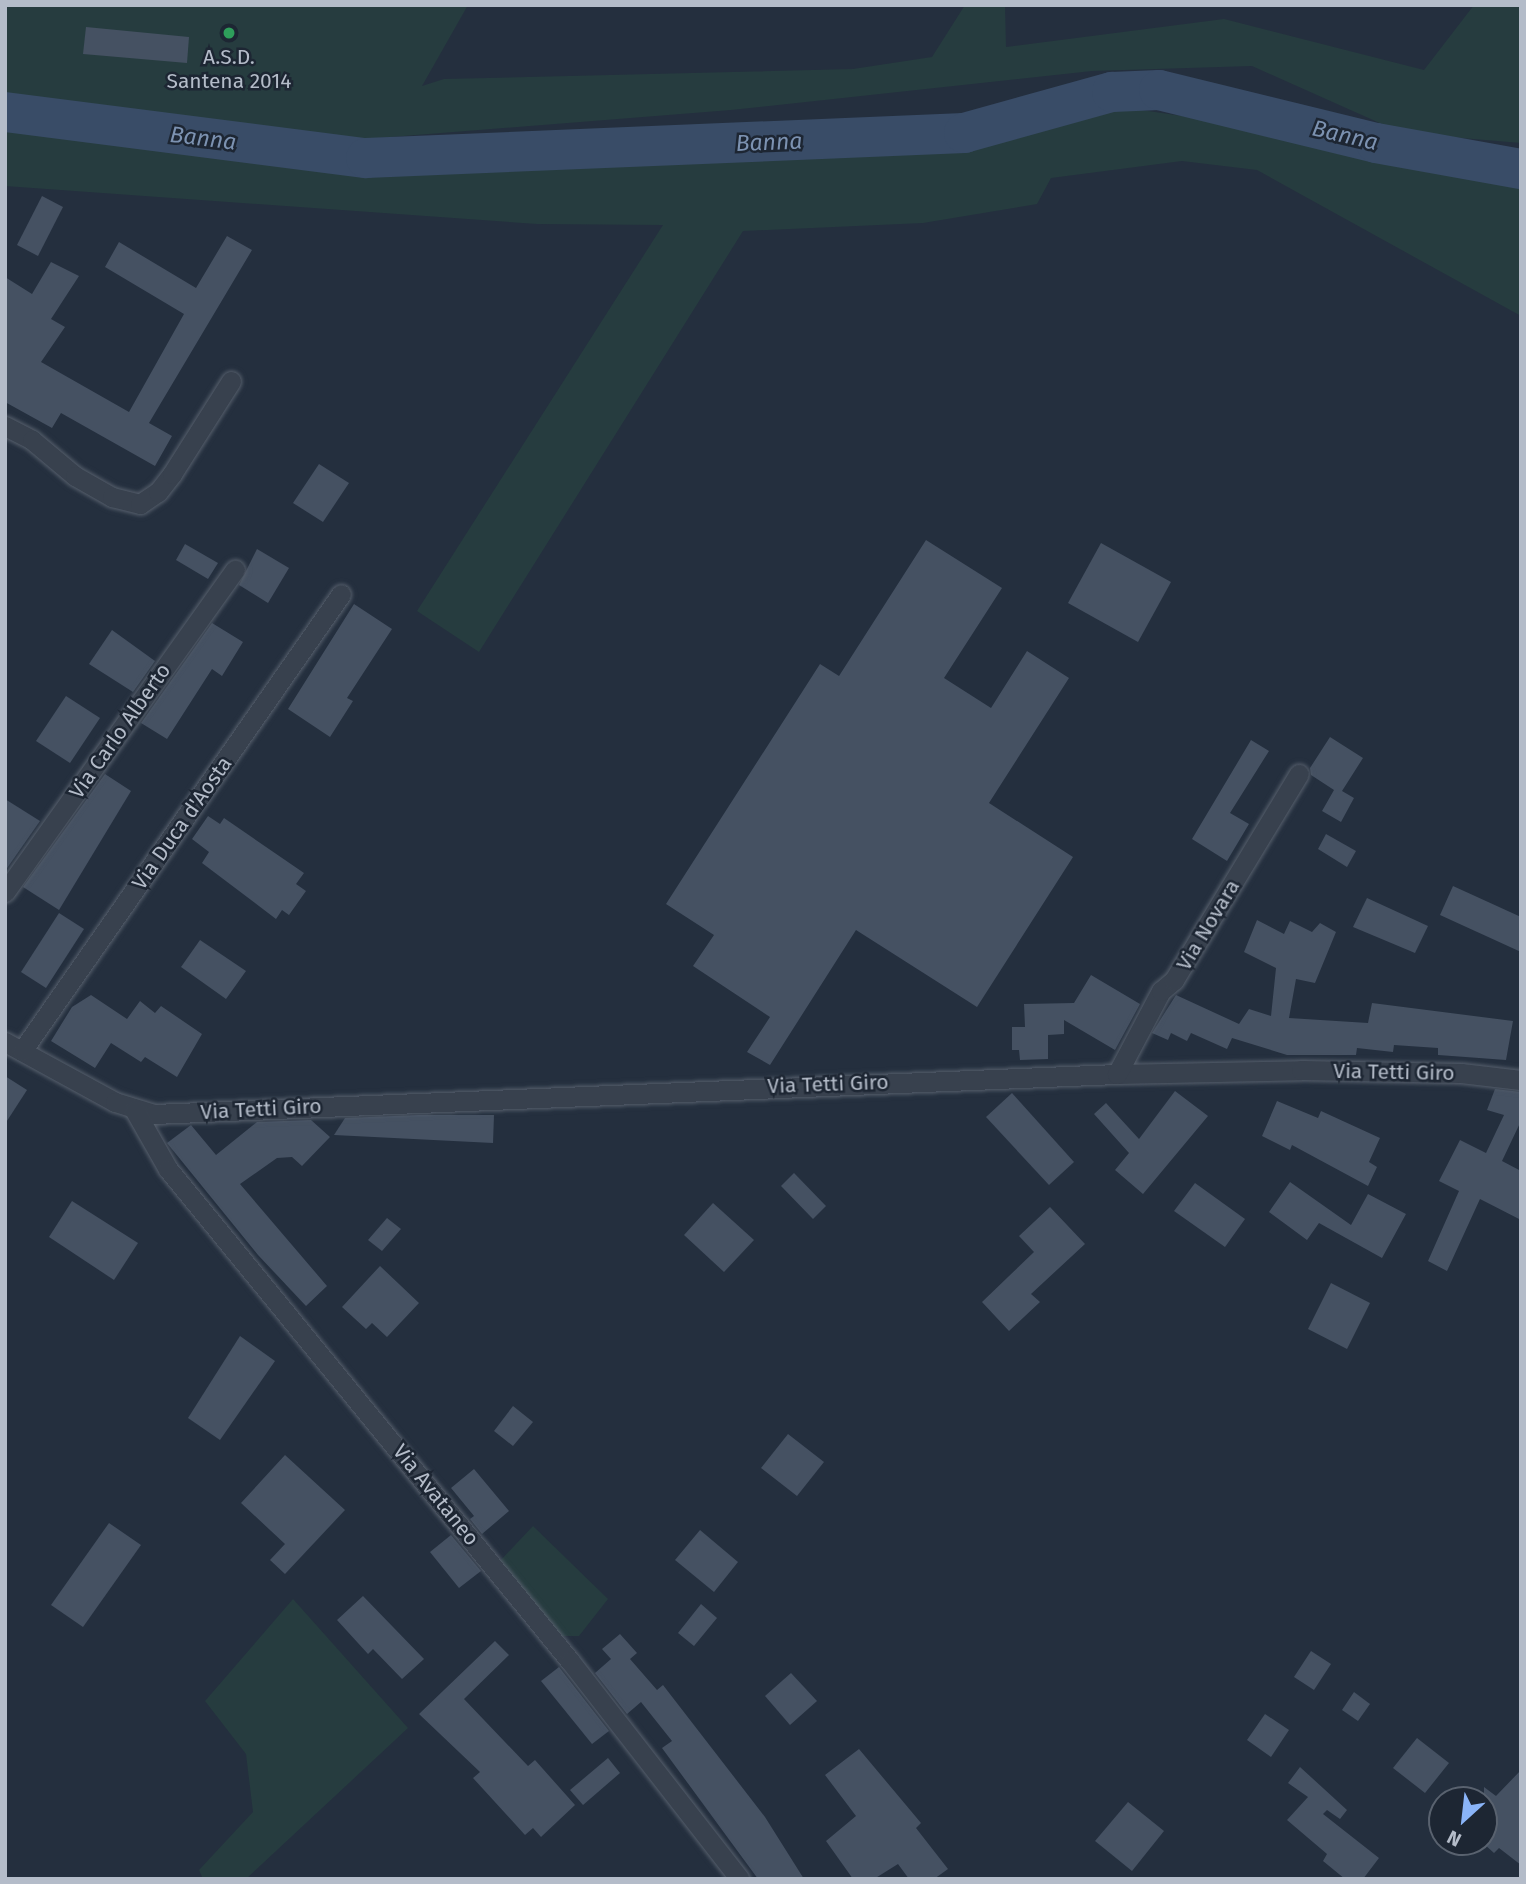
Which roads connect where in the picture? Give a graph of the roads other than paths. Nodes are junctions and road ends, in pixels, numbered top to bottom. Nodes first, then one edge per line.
1 (231, 381) dead end
2 (5, 426) edge
3 (234, 569) dead end
4 (341, 594) dead end
5 (1299, 774) dead end
6 (5, 892) edge
7 (14, 1047) edge
8 (1118, 1074) junction
9 (1521, 1080) edge
10 (135, 1111) junction
11 (740, 1879) edge

1 - 2 street
3 - 6 street, Via Carlo Alberto
4 - 7 street, Via Duca d'Aosta
5 - 8 street, Via Novara
7 - 10 street
8 - 9 street, Via Tetti Giro
8 - 10 street, Via Tetti Giro
10 - 11 street, Via Avataneo

